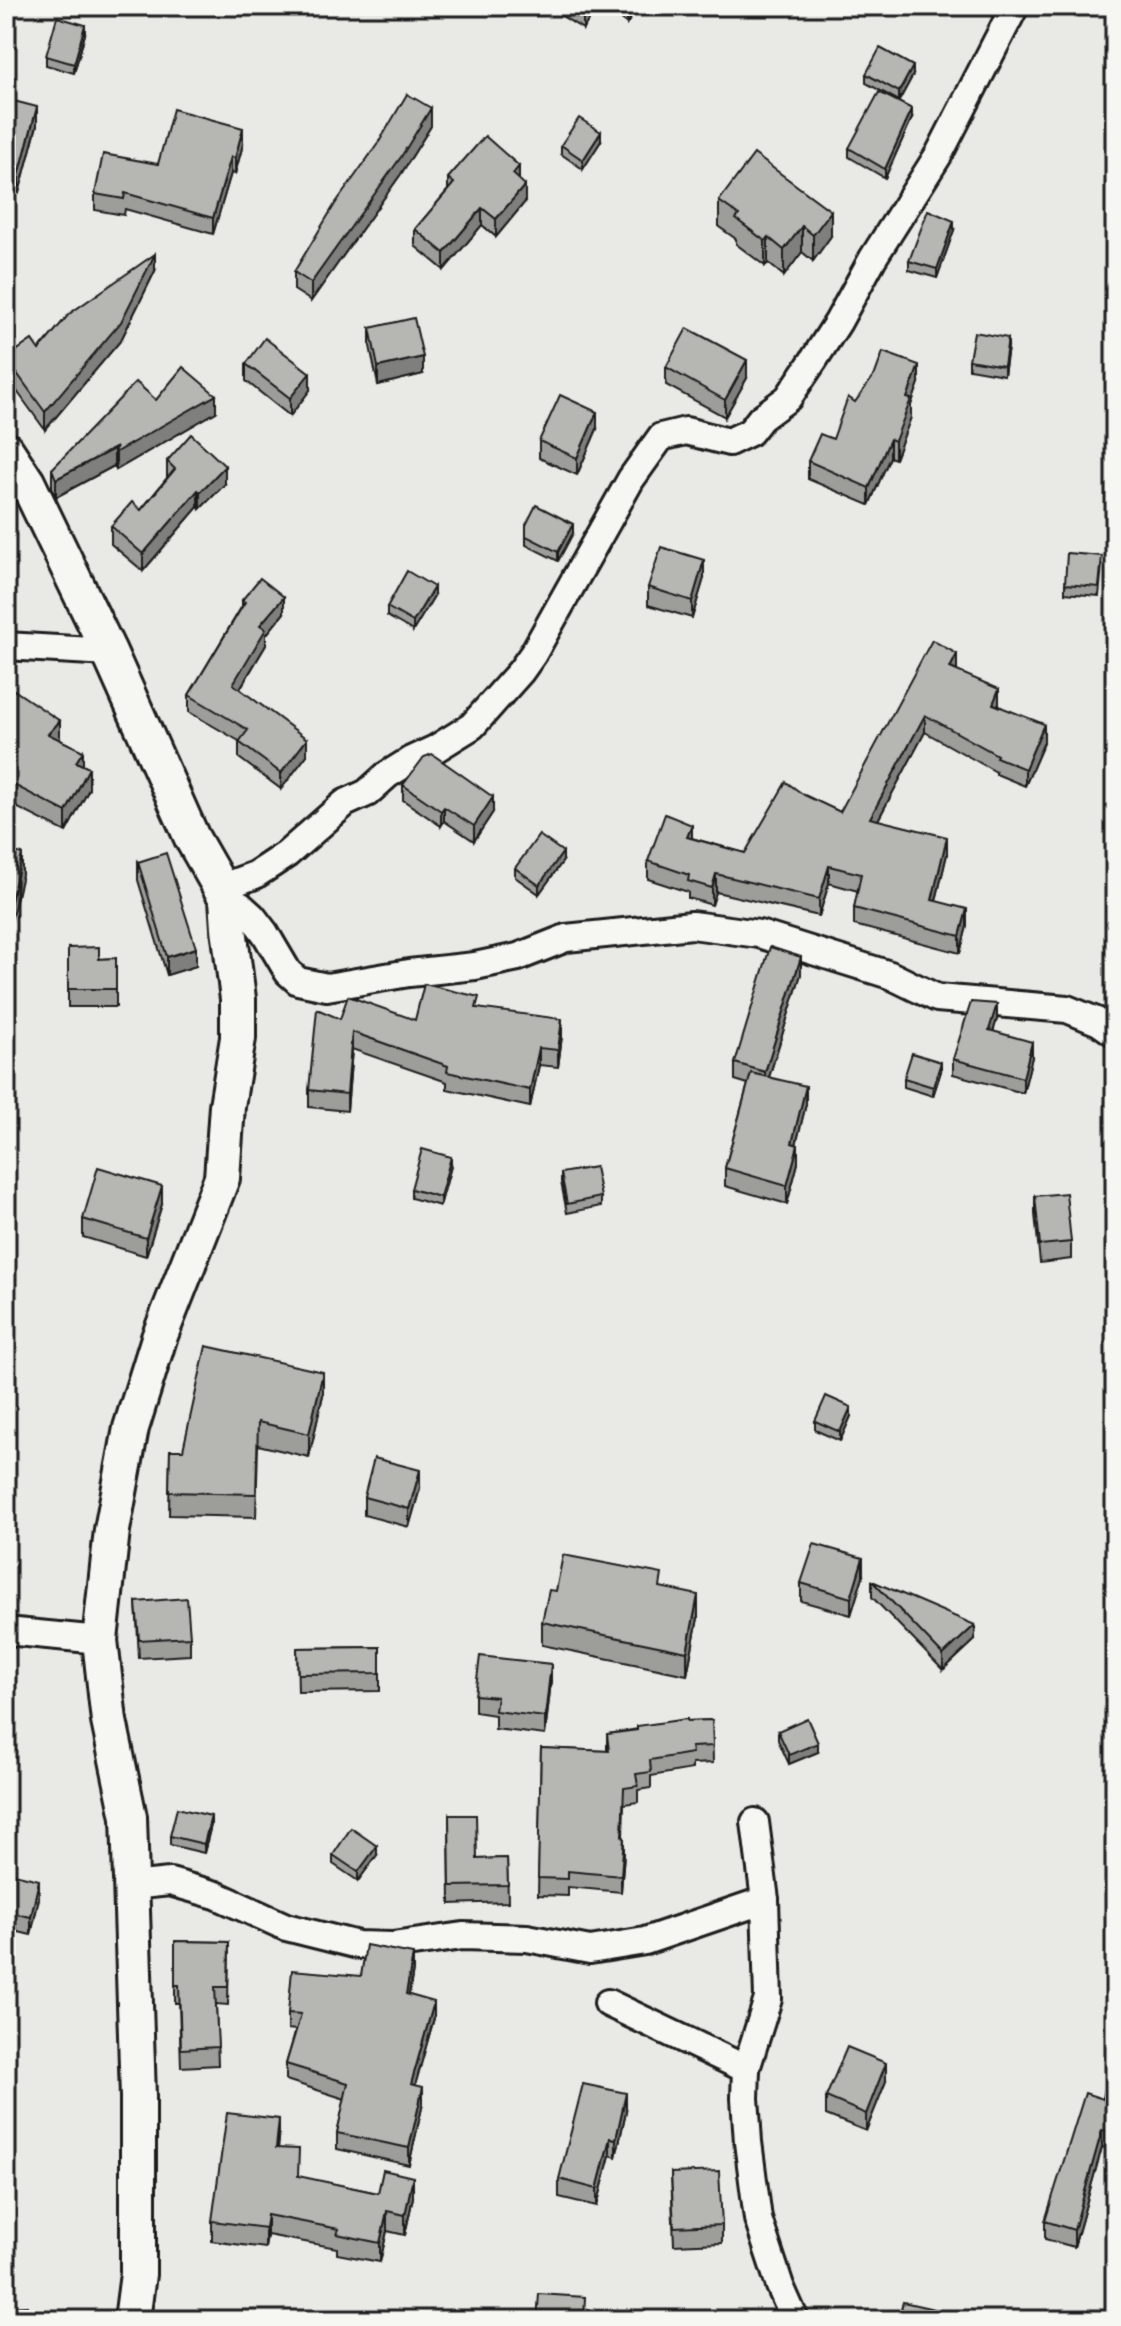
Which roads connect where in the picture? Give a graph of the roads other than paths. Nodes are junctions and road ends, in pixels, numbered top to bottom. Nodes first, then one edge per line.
1 (1015, 6) edge
2 (6, 450) edge
3 (6, 646) edge
4 (109, 652) junction
5 (224, 894) junction
6 (1115, 1033) edge
7 (6, 1631) edge
8 (100, 1640) junction
9 (755, 1822) dead end
10 (131, 1886) junction
11 (765, 1900) junction
12 (608, 2003) dead end
13 (746, 2069) junction
14 (132, 2320) edge
15 (795, 2320) edge

1 - 5 street
2 - 4 street
3 - 4 street
4 - 5 street
5 - 6 street
5 - 8 street
7 - 8 street
8 - 10 street
9 - 11 street
10 - 11 street
10 - 14 street
11 - 13 street
12 - 13 street
13 - 15 street

